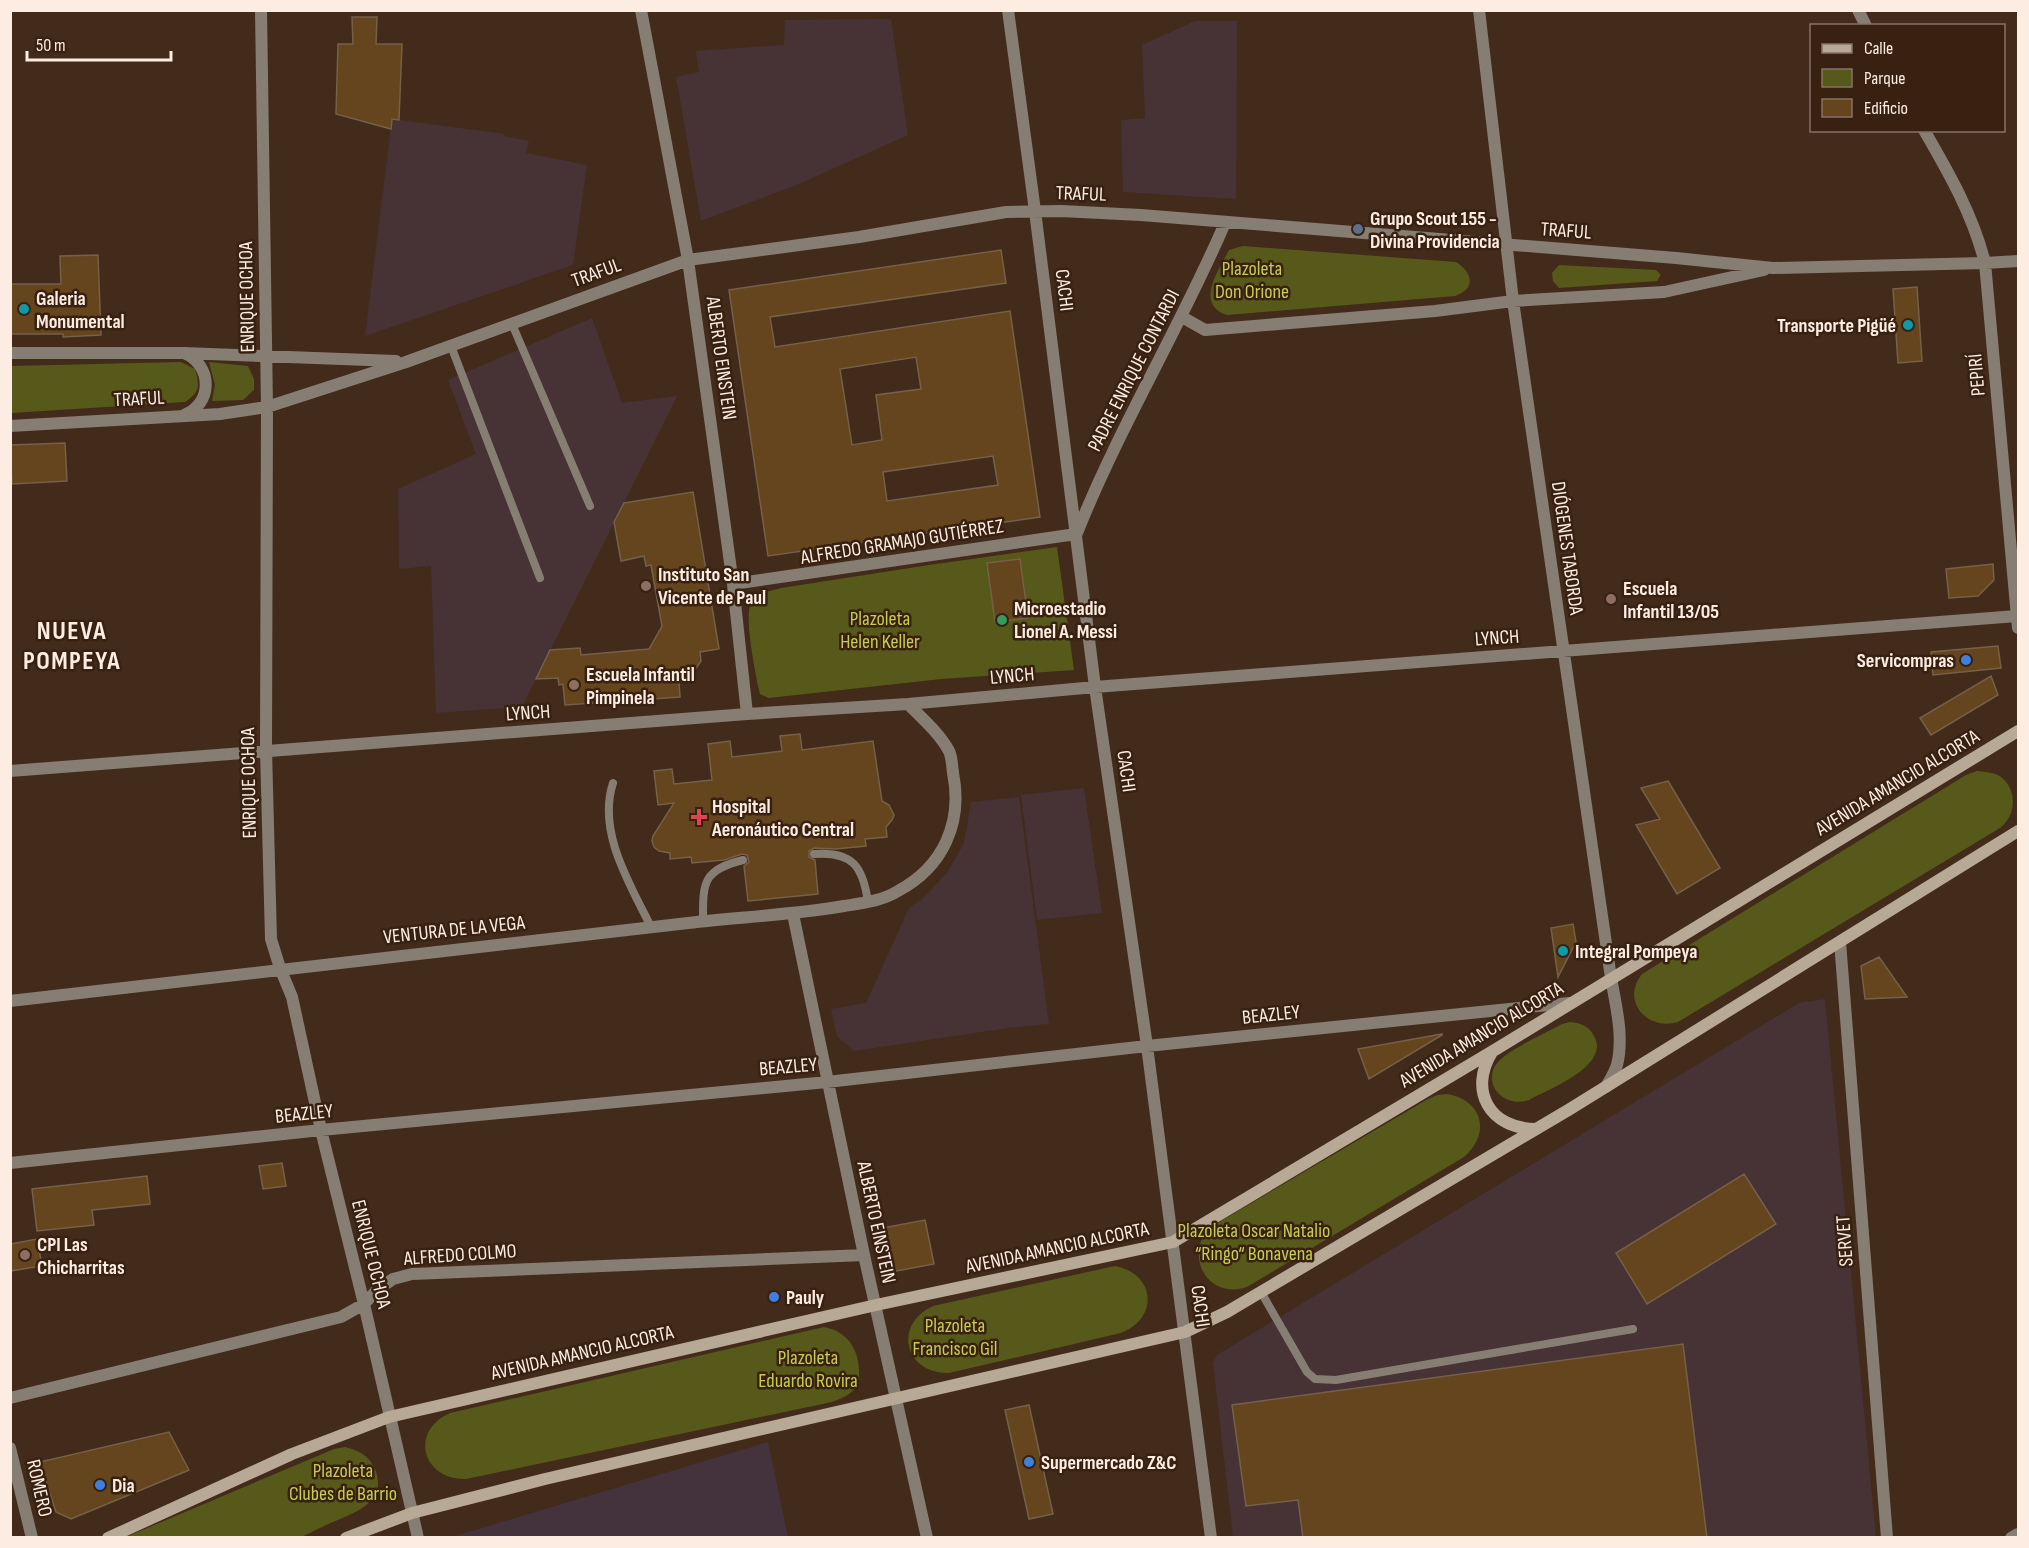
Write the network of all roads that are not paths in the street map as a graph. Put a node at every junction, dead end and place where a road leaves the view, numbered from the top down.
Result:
1 (261, 10) edge
2 (641, 10) edge
3 (1008, 10) edge
4 (1479, 10) edge
5 (1858, 10) edge
6 (1865, 24) edge
7 (1925, 132) edge
8 (1035, 211) junction
9 (1225, 223) junction
10 (1506, 245) junction
11 (688, 260) junction
12 (2019, 261) edge
13 (1985, 263) junction
14 (1773, 268) junction
15 (1514, 301) junction
16 (1182, 317) junction
17 (512, 324) junction
18 (451, 346) junction
19 (10, 353) edge
20 (183, 353) junction
21 (266, 356) junction
22 (406, 362) junction
23 (267, 407) junction
24 (183, 415) junction
25 (10, 426) edge
26 (590, 506) dead end
27 (1076, 534) junction
28 (540, 578) dead end
29 (733, 584) junction
30 (2018, 622) edge
31 (1563, 652) junction
32 (1095, 687) junction
33 (908, 704) junction
34 (747, 714) junction
35 (2019, 731) edge
36 (266, 750) junction
37 (10, 771) edge
38 (613, 783) dead end
39 (2019, 831) edge
40 (814, 854) dead end
41 (743, 860) dead end
42 (868, 902) junction
43 (793, 914) junction
44 (704, 921) junction
45 (651, 927) junction
46 (1840, 942) junction
47 (280, 968) junction
48 (1611, 978) junction
49 (10, 1001) edge
50 (1569, 1003) junction
51 (1147, 1046) junction
52 (1493, 1051) junction
53 (827, 1082) junction
54 (1606, 1087) junction
55 (1536, 1129) junction
56 (321, 1130) junction
57 (10, 1163) edge
58 (1173, 1242) junction
59 (864, 1255) junction
60 (1262, 1292) junction
61 (364, 1304) junction
62 (876, 1305) junction
63 (1633, 1329) dead end
64 (1185, 1332) junction
65 (10, 1398) edge
66 (896, 1398) junction
67 (389, 1417) junction
68 (10, 1448) edge
69 (412, 1513) junction
70 (2019, 1534) edge
71 (32, 1538) edge
72 (108, 1538) edge
73 (346, 1538) edge
74 (418, 1538) edge
75 (927, 1538) edge
76 (1211, 1538) edge
77 (1887, 1538) edge
78 (2011, 1538) edge

1 - 21 street, ENRIQUE OCHOA
2 - 11 street, ALBERTO EINSTEIN
3 - 8 street, CACHI
4 - 10 street, DIÓGENES TABORDA
5 - 6 street
7 - 13 street, PEPIRÍ
8 - 9 street, TRAFUL
8 - 11 street, TRAFUL
8 - 27 street, CACHI
9 - 10 street, TRAFUL
9 - 16 street, PADRE ENRIQUE CONTARDI
10 - 14 street, TRAFUL
10 - 15 street, DIÓGENES TABORDA
11 - 17 street, TRAFUL
11 - 29 street, ALBERTO EINSTEIN
12 - 13 street, TRAFUL
13 - 14 street, TRAFUL
13 - 30 street, PEPIRÍ
14 - 15 street, TRAFUL
15 - 16 street, TRAFUL
15 - 31 street, DIÓGENES TABORDA
16 - 27 street, PADRE ENRIQUE CONTARDI
17 - 18 street, TRAFUL
17 - 26 lane
18 - 22 street, TRAFUL
18 - 28 lane
19 - 20 street, TRAFUL
20 - 21 street, TRAFUL
20 - 24 street
21 - 22 street, TRAFUL
21 - 23 street, ENRIQUE OCHOA
22 - 23 street, TRAFUL
23 - 24 street, TRAFUL
23 - 36 street, ENRIQUE OCHOA
24 - 25 street, TRAFUL
27 - 29 street, ALFREDO GRAMAJO GUTIÉRREZ
27 - 32 street, CACHI
29 - 34 street, ALBERTO EINSTEIN
30 - 31 street, LYNCH
31 - 32 street, LYNCH
31 - 48 street, DIÓGENES TABORDA
32 - 33 street, LYNCH
32 - 51 street, CACHI
33 - 34 street, LYNCH
33 - 42 street, VENTURA DE LA VEGA
34 - 36 street, LYNCH
35 - 48 main road, AVENIDA AMANCIO ALCORTA
36 - 37 street, LYNCH
36 - 47 street, ENRIQUE OCHOA
38 - 45 lane
39 - 46 main road
40 - 42 lane
41 - 44 lane
42 - 43 street, VENTURA DE LA VEGA
43 - 44 street, VENTURA DE LA VEGA
43 - 53 street, ALBERTO EINSTEIN
44 - 45 street, VENTURA DE LA VEGA
45 - 47 street, VENTURA DE LA VEGA
46 - 54 main road
46 - 77 street, SERVET
47 - 49 street, VENTURA DE LA VEGA
47 - 56 street, ENRIQUE OCHOA
48 - 50 main road, AVENIDA AMANCIO ALCORTA
48 - 54 street, DIÓGENES TABORDA
50 - 51 street, BEAZLEY
50 - 52 main road, AVENIDA AMANCIO ALCORTA
51 - 53 street, BEAZLEY
51 - 58 street, CACHI
52 - 55 main road
52 - 58 main road, AVENIDA AMANCIO ALCORTA
53 - 56 street, BEAZLEY
53 - 59 street, ALBERTO EINSTEIN
54 - 55 main road
55 - 60 main road
56 - 57 street, BEAZLEY
56 - 61 street, ENRIQUE OCHOA
58 - 62 main road, AVENIDA AMANCIO ALCORTA
58 - 64 street, CACHI
59 - 61 street, ALFREDO COLMO
59 - 62 street, ALBERTO EINSTEIN
60 - 63 lane
60 - 64 main road
61 - 65 street, ALFREDO COLMO
61 - 67 street, ENRIQUE OCHOA
62 - 66 street, ALBERTO EINSTEIN
62 - 67 main road, AVENIDA AMANCIO ALCORTA
64 - 66 main road
64 - 76 street, CACHI
66 - 69 main road
66 - 75 street, ALBERTO EINSTEIN
67 - 69 street, ENRIQUE OCHOA
67 - 72 main road, AVENIDA AMANCIO ALCORTA
68 - 71 street, ROMERO
69 - 73 main road
69 - 74 street, ENRIQUE OCHOA
70 - 78 street

